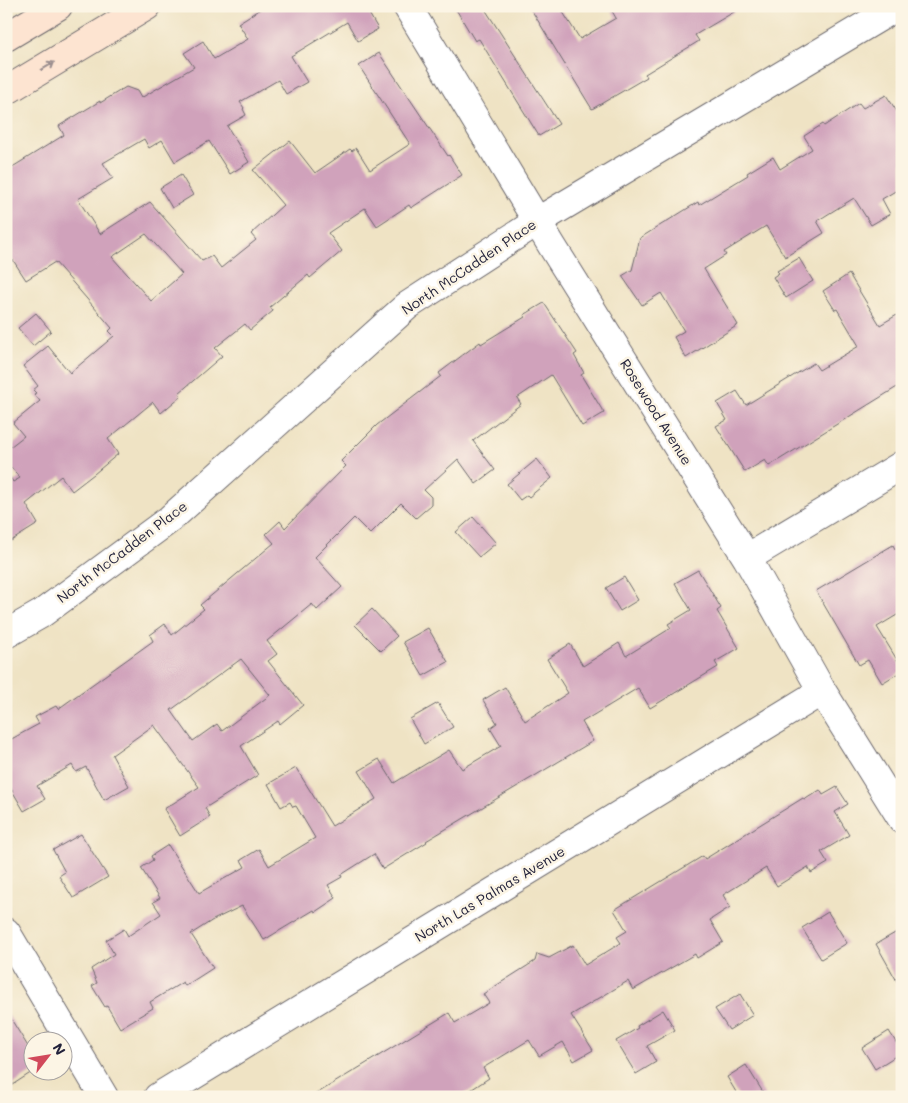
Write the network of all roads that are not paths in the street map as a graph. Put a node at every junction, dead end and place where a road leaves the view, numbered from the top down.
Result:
1 (58, 6) edge
2 (147, 6) edge
3 (407, 6) edge
4 (898, 6) edge
5 (6, 37) edge
6 (6, 91) edge
7 (538, 220) junction
8 (902, 465) edge
9 (747, 558) junction
10 (6, 634) edge
11 (822, 691) junction
12 (902, 819) edge
13 (6, 932) edge
14 (104, 1097) edge
15 (158, 1097) edge

1 - 5 main road
6 -> 2 main road
3 - 7 street, Rosewood Avenue
4 - 7 street, North McCadden Place
7 - 9 street, Rosewood Avenue
7 - 10 street, North McCadden Place
8 - 9 street
9 - 11 street, Rosewood Avenue
11 - 12 street, Rosewood Avenue
11 - 15 street, North Las Palmas Avenue
13 - 14 street

